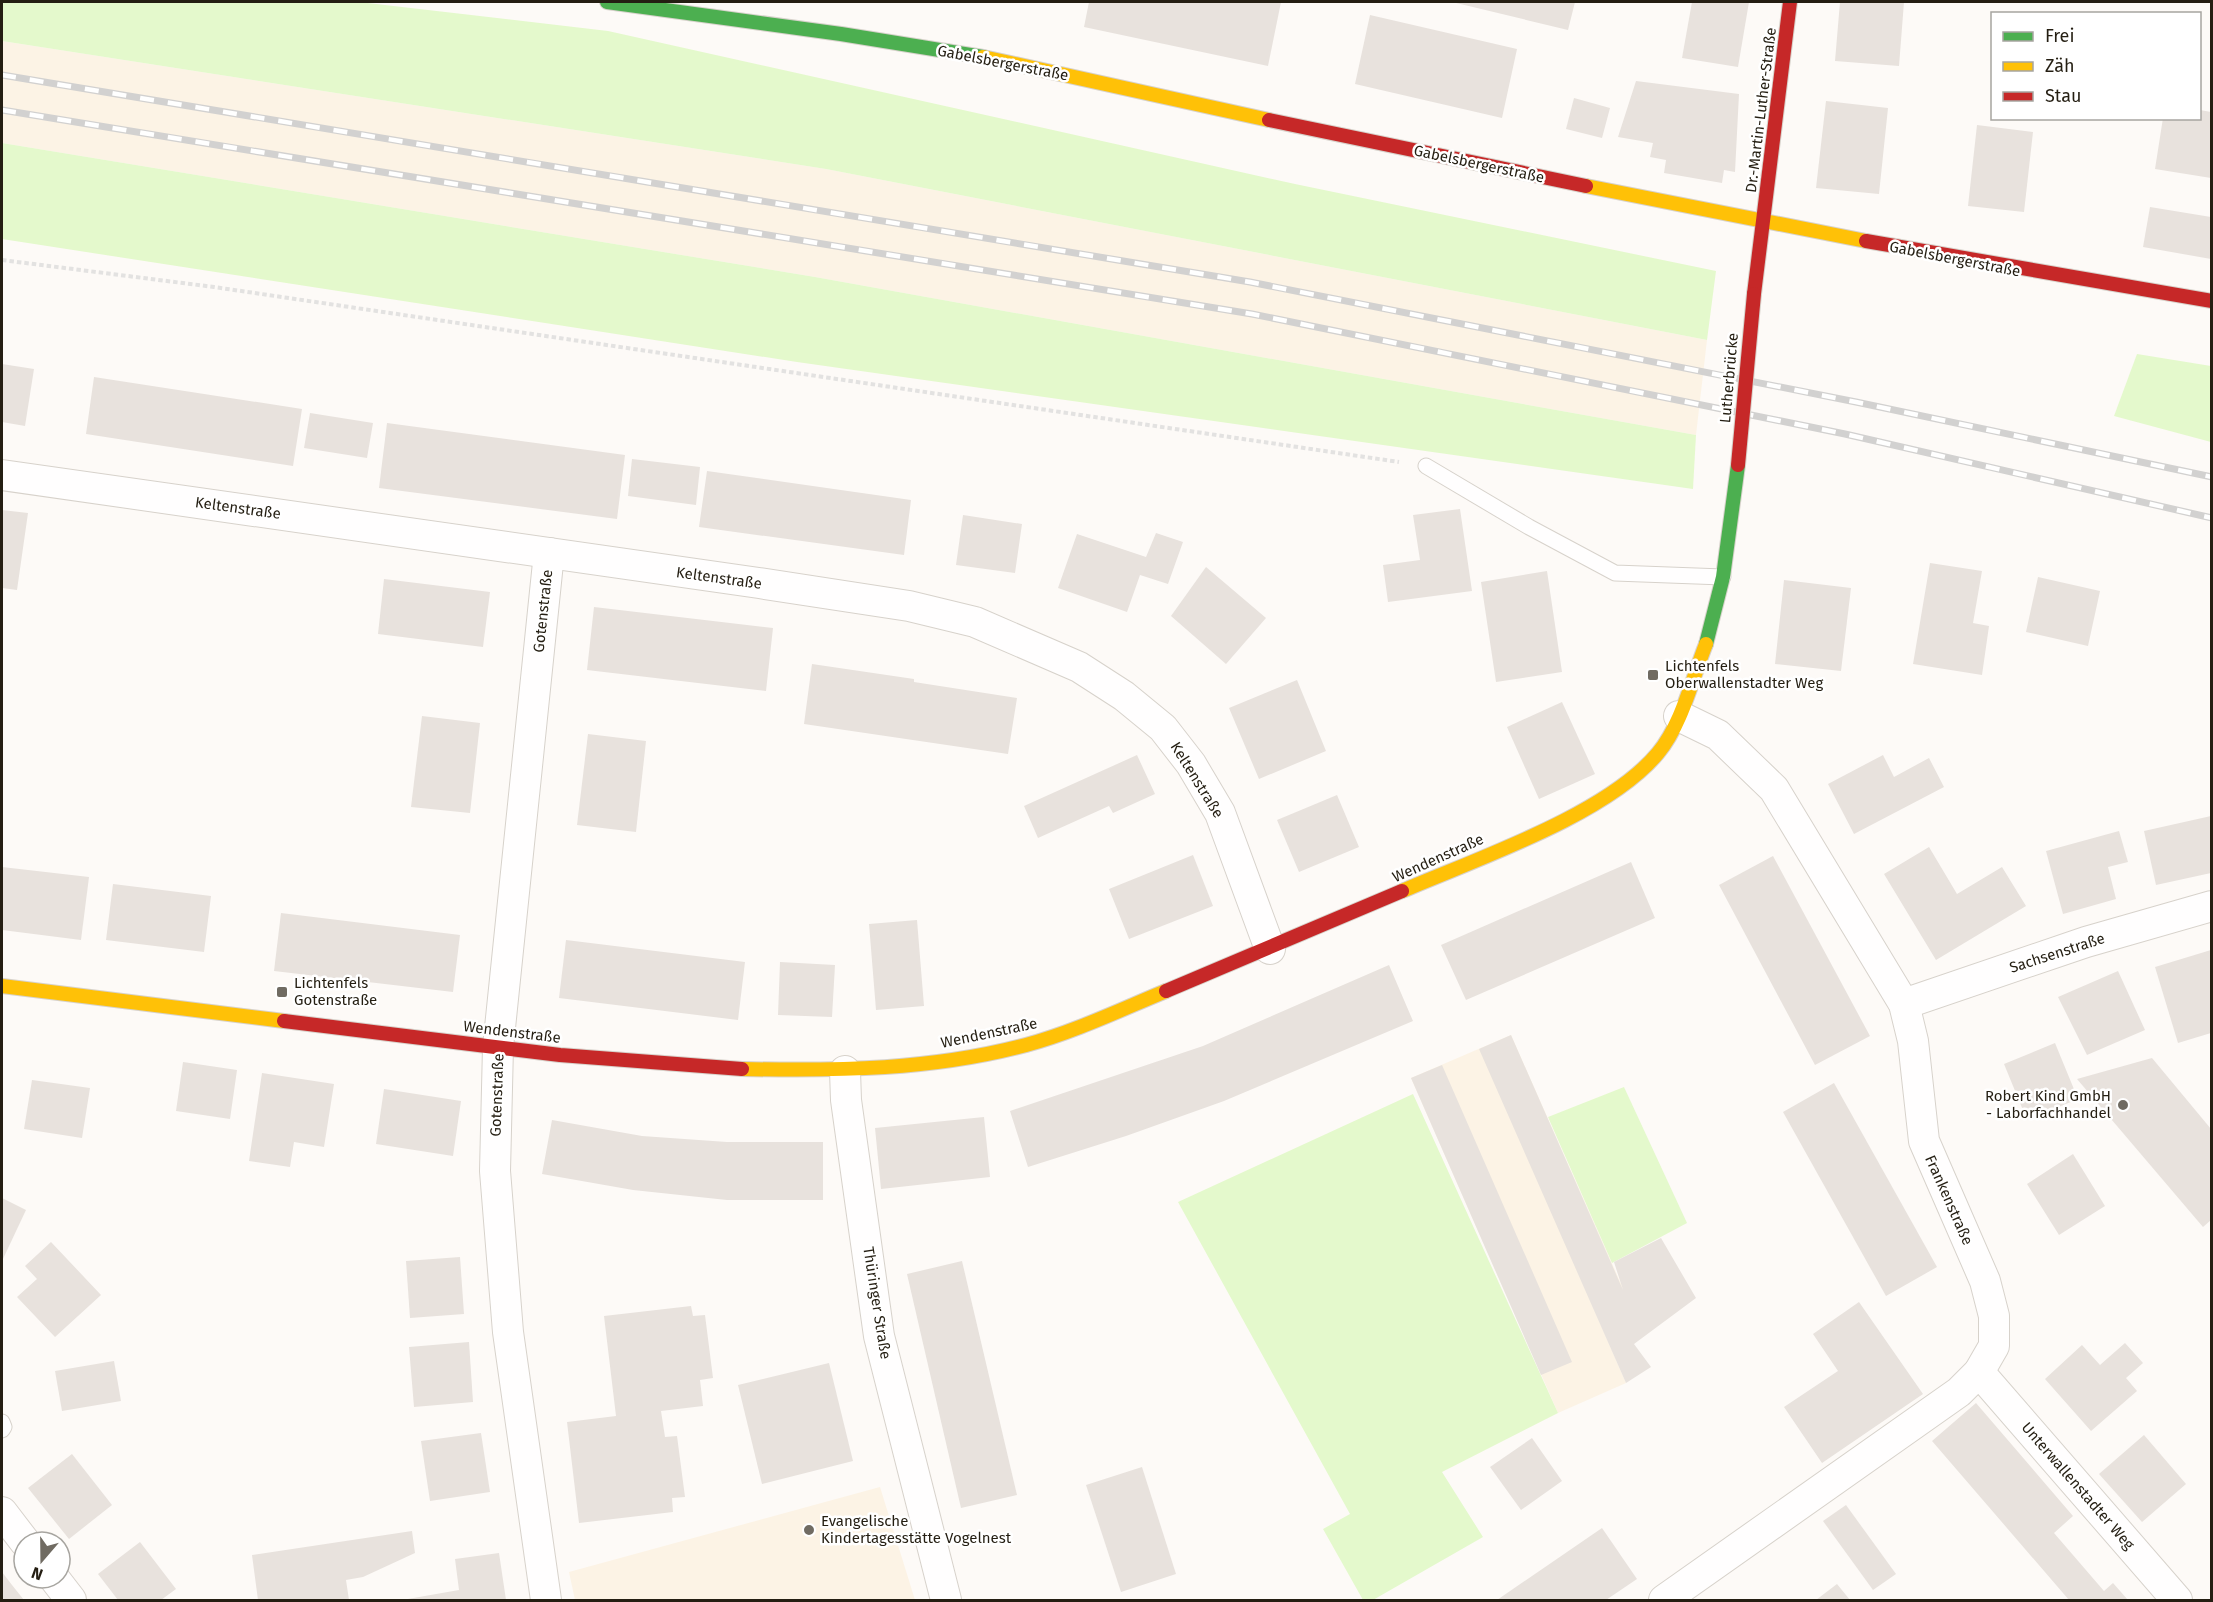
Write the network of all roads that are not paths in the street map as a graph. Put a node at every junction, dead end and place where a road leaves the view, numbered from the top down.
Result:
1 (608, 2) edge
2 (1790, 2) edge
3 (747, 10) edge
4 (1764, 223) junction
5 (2211, 301) edge
6 (1738, 465) joint
7 (1426, 466) road end
8 (2, 475) edge
9 (549, 553) junction
10 (1723, 577) junction
11 (1679, 716) junction
12 (2211, 906) edge
13 (1270, 949) junction
14 (2, 986) edge
15 (1904, 1004) junction
16 (498, 1047) junction
17 (845, 1071) junction
18 (1979, 1372) junction
19 (2, 1422) edge
20 (2, 1430) edge
21 (2, 1512) edge
22 (16, 1530) edge
23 (546, 1600) edge
24 (946, 1600) edge
25 (1664, 1600) edge
26 (2178, 1600) edge

1 - 3 street, Gabelsbergerstraße
2 - 4 street, Dr.-Martin-Luther-Straße
3 - 4 street, Gabelsbergerstraße
4 - 5 street, Gabelsbergerstraße
4 - 6 street, Lutherbrücke, bridge
6 - 10 street, Wendenstraße
7 - 10 lane
8 - 9 street, Keltenstraße
9 - 13 street, Keltenstraße
9 - 16 street, Gotenstraße
10 - 11 street, Wendenstraße
11 - 13 street, Wendenstraße
11 - 15 street, Frankenstraße
12 - 15 street, Sachsenstraße
13 - 17 street, Wendenstraße
14 - 16 street, Wendenstraße
15 - 18 street, Frankenstraße
16 - 17 street, Wendenstraße
16 - 23 street, Gotenstraße
17 - 24 street, Thüringer Straße
18 - 25 street, Frankenstraße
18 - 26 street, Unterwallenstadter Weg
19 - 20 lane
21 - 22 street

